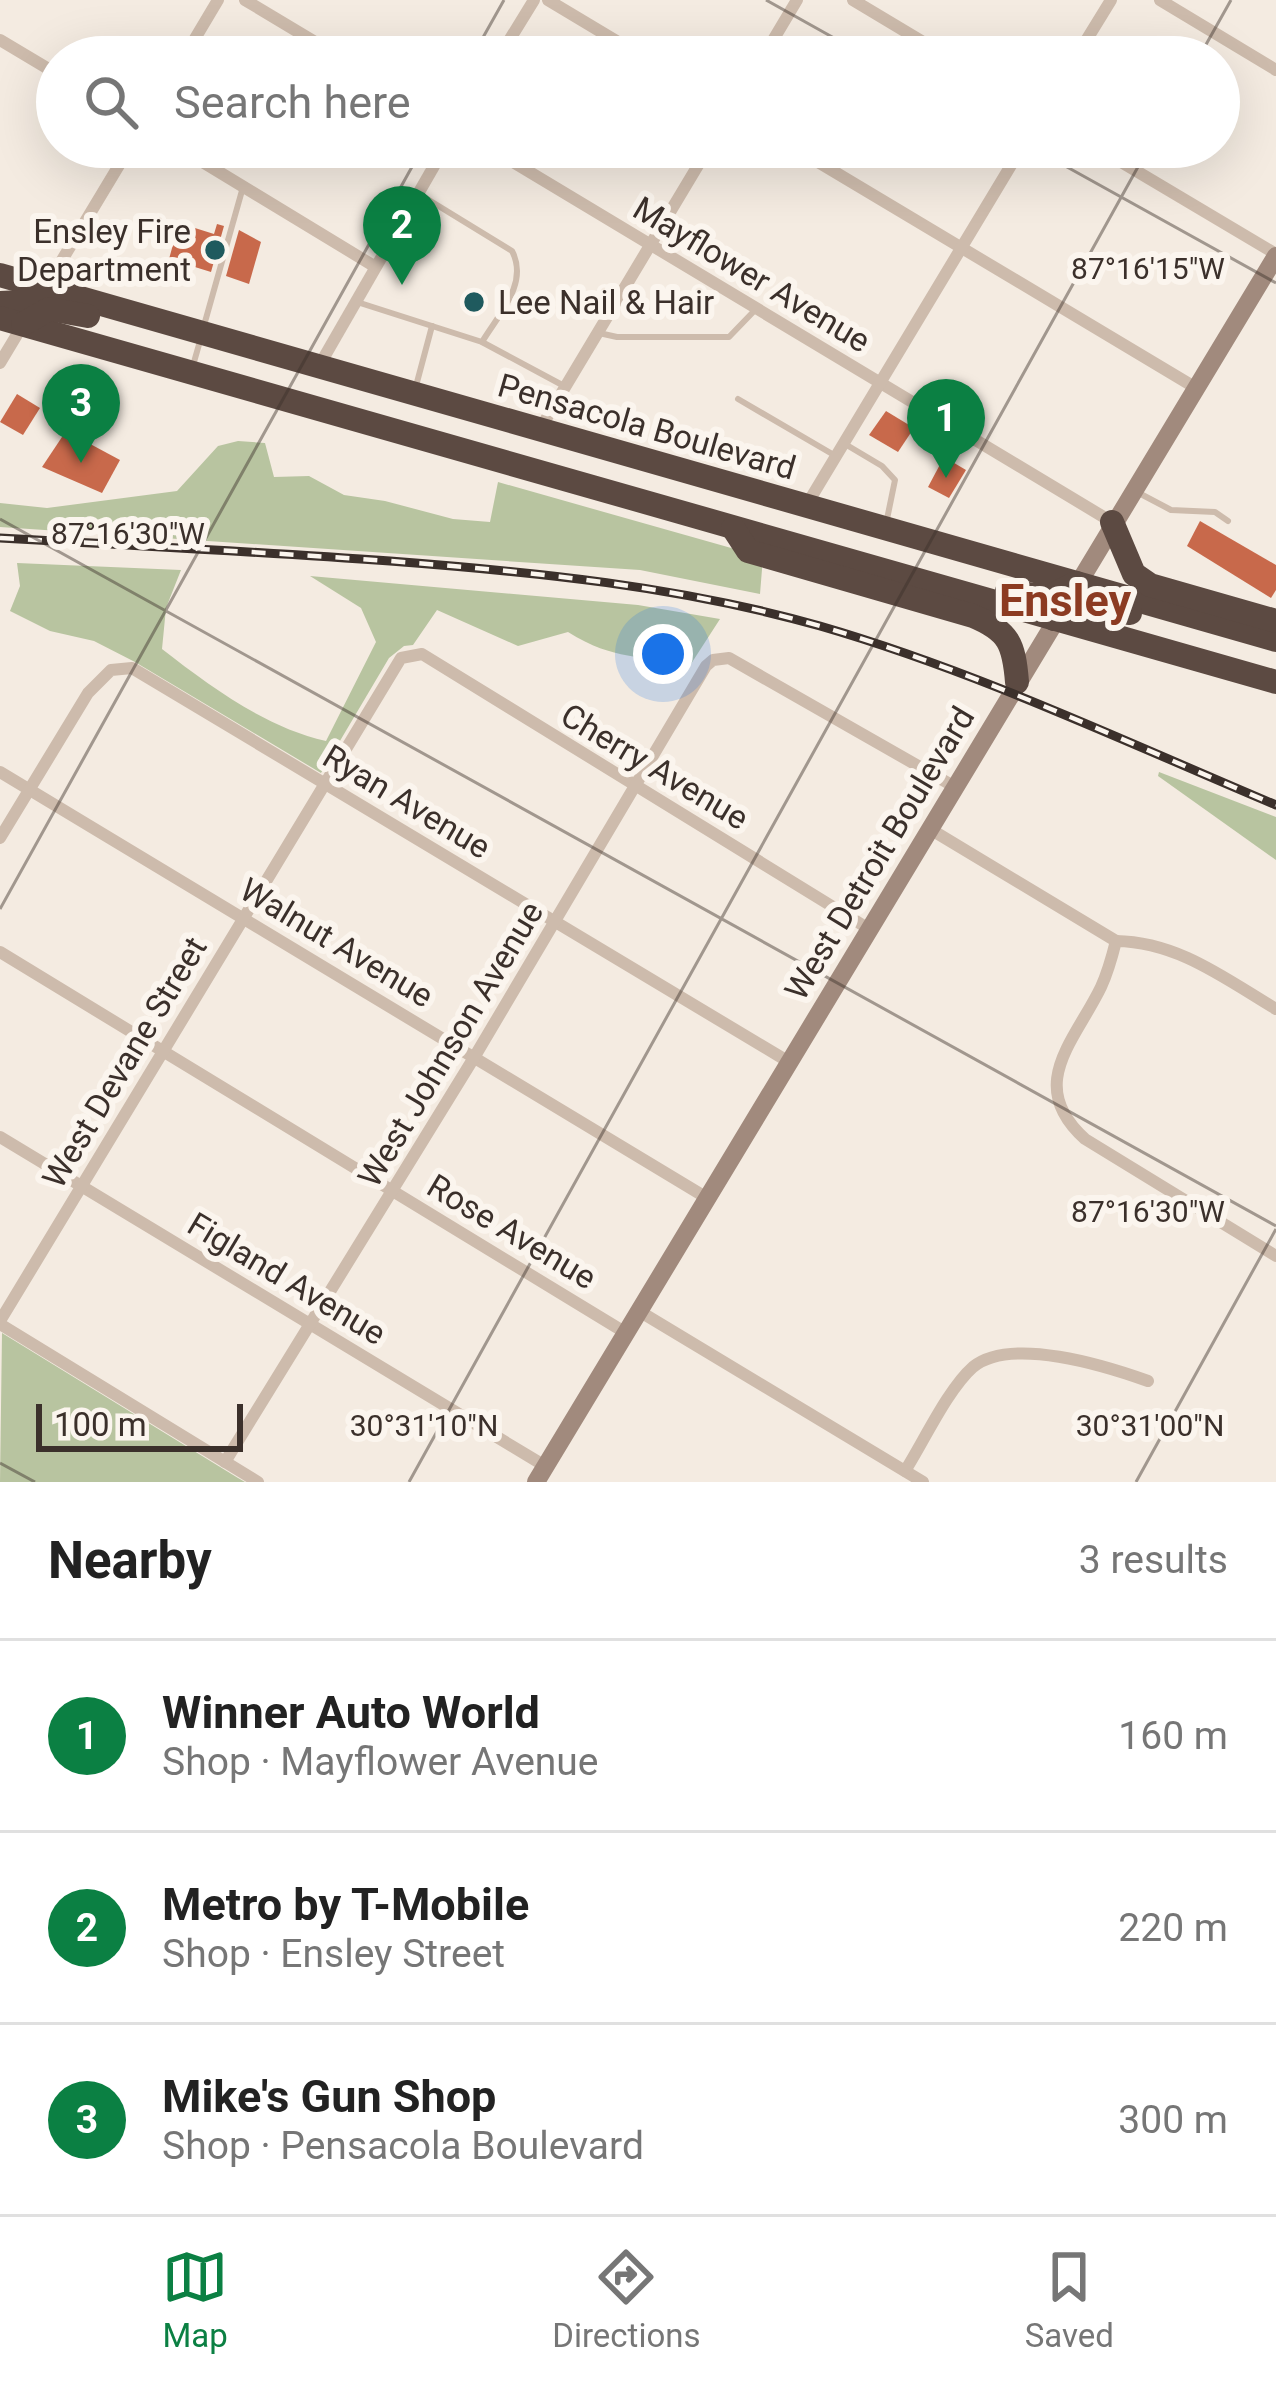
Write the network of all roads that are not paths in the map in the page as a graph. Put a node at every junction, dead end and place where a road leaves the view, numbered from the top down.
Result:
1 (218, 0) edge
2 (245, 0) edge
3 (533, 0) edge
4 (548, 0) edge
5 (797, 0) edge
6 (853, 0) edge
7 (1111, 0) edge
8 (1160, 0) edge
9 (197, 36) edge
10 (305, 36) edge
11 (512, 36) edge
12 (608, 36) edge
13 (776, 36) edge
14 (913, 36) edge
15 (1089, 36) edge
16 (1220, 36) edge
17 (0, 40) edge
18 (1240, 48) edge
19 (36, 61) edge
20 (1276, 70) edge
21 (117, 168) edge
22 (212, 168) edge
23 (433, 168) edge
24 (523, 168) edge
25 (696, 168) edge
26 (828, 168) edge
27 (1009, 168) edge
28 (1131, 168) edge
29 (243, 187) junction
30 (418, 193) junction
31 (651, 244) junction
32 (961, 248) junction
33 (1276, 255) edge
34 (374, 266) junction
35 (0, 275) edge
36 (45, 288) junction
37 (353, 301) junction
38 (0, 303) edge
39 (756, 308) junction
40 (12, 321) edge
41 (432, 326) junction
42 (599, 333) junction
43 (482, 342) junction
44 (197, 351) junction
45 (0, 363) edge
46 (318, 367) junction
47 (879, 382) junction
48 (567, 387) junction
49 (1196, 388) junction
50 (414, 394) junction
51 (738, 399) dead end
52 (344, 416) junction
53 (540, 430) junction
54 (838, 449) junction
55 (1132, 489) junction
56 (806, 506) junction
57 (1228, 521) dead end
58 (1112, 522) junction
59 (734, 528) junction
60 (885, 528) junction
61 (790, 544) junction
62 (1076, 583) junction
63 (1054, 619) junction
64 (1276, 621) edge
65 (1276, 640) edge
66 (412, 654) joint
67 (1276, 656) edge
68 (1017, 682) junction
69 (1276, 682) edge
70 (0, 772) edge
71 (323, 783) junction
72 (635, 786) junction
73 (955, 787) junction
74 (28, 789) junction
75 (930, 829) junction
76 (0, 838) edge
77 (243, 918) junction
78 (555, 922) junction
79 (869, 929) junction
80 (1116, 941) junction
81 (0, 952) edge
82 (1276, 1009) edge
83 (163, 1052) junction
84 (475, 1056) junction
85 (789, 1062) junction
86 (0, 1137) edge
87 (81, 1185) junction
88 (394, 1191) junction
89 (707, 1198) junction
90 (1276, 1256) edge
91 (639, 1311) junction
92 (0, 1322) edge
93 (311, 1325) junction
94 (626, 1333) junction
95 (1148, 1381) dead end
96 (225, 1462) junction
97 (905, 1471) junction
98 (540, 1474) edge
99 (258, 1482) edge
100 (923, 1482) edge

1 - 9 street
2 - 10 street
3 - 11 street
4 - 12 street
5 - 13 street
6 - 14 street
7 - 15 street
8 - 16 street
17 - 19 street
18 - 20 street
21 - 36 street
22 - 29 street
23 - 30 street
24 - 31 street, Mayflower Avenue
25 - 31 street
26 - 32 street
27 - 32 street
28 - 33 street
29 - 34 street
29 - 44 lane
30 - 34 street
30 - 43 lane
31 - 39 street, Mayflower Avenue
31 - 42 street
32 - 47 street
32 - 49 street
33 - 49 street, West Detroit Boulevard
34 - 37 street
35 - 36 highway, Pensacola Boulevard
36 - 38 highway
36 - 40 street
36 - 44 highway, Pensacola Boulevard
37 - 41 lane
37 - 46 street
39 - 42 lane
39 - 47 street, Mayflower Avenue
40 - 44 highway, Pensacola Boulevard
40 - 45 street
41 - 43 lane
41 - 50 lane
42 - 48 street
43 - 48 lane
44 - 46 highway, Pensacola Boulevard
44 - 52 highway, Pensacola Boulevard
46 - 50 highway, Pensacola Boulevard
47 - 54 street
47 - 58 street, Mayflower Avenue
48 - 53 street
49 - 55 street, West Detroit Boulevard
50 - 53 highway, Pensacola Boulevard
51 - 54 lane
52 - 53 highway
52 - 59 highway, Pensacola Boulevard
53 - 56 highway, Pensacola Boulevard
54 - 56 street
54 - 60 lane
55 - 57 lane
55 - 58 street, West Detroit Boulevard
56 - 60 highway, Pensacola Boulevard
58 - 62 street, West Detroit Boulevard
58 - 64 highway
59 - 61 highway, Pensacola Boulevard
59 - 68 highway
60 - 62 highway, Pensacola Boulevard
61 - 62 highway
61 - 63 highway, Pensacola Boulevard
62 - 63 street, West Detroit Boulevard
62 - 65 highway, Pensacola Boulevard
63 - 67 highway
63 - 68 street, West Detroit Boulevard
63 - 69 highway, Pensacola Boulevard
66 - 71 street, West Devane Street
66 - 72 street, Cherry Avenue
68 - 73 street, West Detroit Boulevard
70 - 74 street, Walnut Avenue
71 - 74 street, Ryan Avenue
71 - 77 street, West Devane Street
71 - 78 street, Ryan Avenue
72 - 73 street, West Johnson Avenue
72 - 78 street, West Johnson Avenue
72 - 79 street, Cherry Avenue
73 - 75 street, West Detroit Boulevard
74 - 76 street
74 - 77 street, Walnut Avenue
75 - 79 street, West Detroit Boulevard
75 - 80 street
77 - 83 street, West Devane Street
77 - 84 street, Walnut Avenue
78 - 84 street, West Johnson Avenue
78 - 85 street, Ryan Avenue
79 - 85 street, West Detroit Boulevard
80 - 82 street
80 - 90 street
81 - 83 street, Rose Avenue
83 - 87 street, West Devane Street
83 - 88 street, Rose Avenue
84 - 88 street, West Johnson Avenue
84 - 89 street, Walnut Avenue
85 - 89 street, West Detroit Boulevard
86 - 87 street, Figland Avenue
87 - 92 street, West Devane Street
87 - 93 street, Figland Avenue
88 - 93 street, West Johnson Avenue
88 - 94 street, Rose Avenue
89 - 91 street, West Detroit Boulevard
91 - 94 street, West Detroit Boulevard
91 - 97 street
92 - 96 street
93 - 96 street, West Johnson Avenue
93 - 98 street, Figland Avenue
94 - 98 street, West Detroit Boulevard
95 - 97 street
96 - 99 street
97 - 100 street

